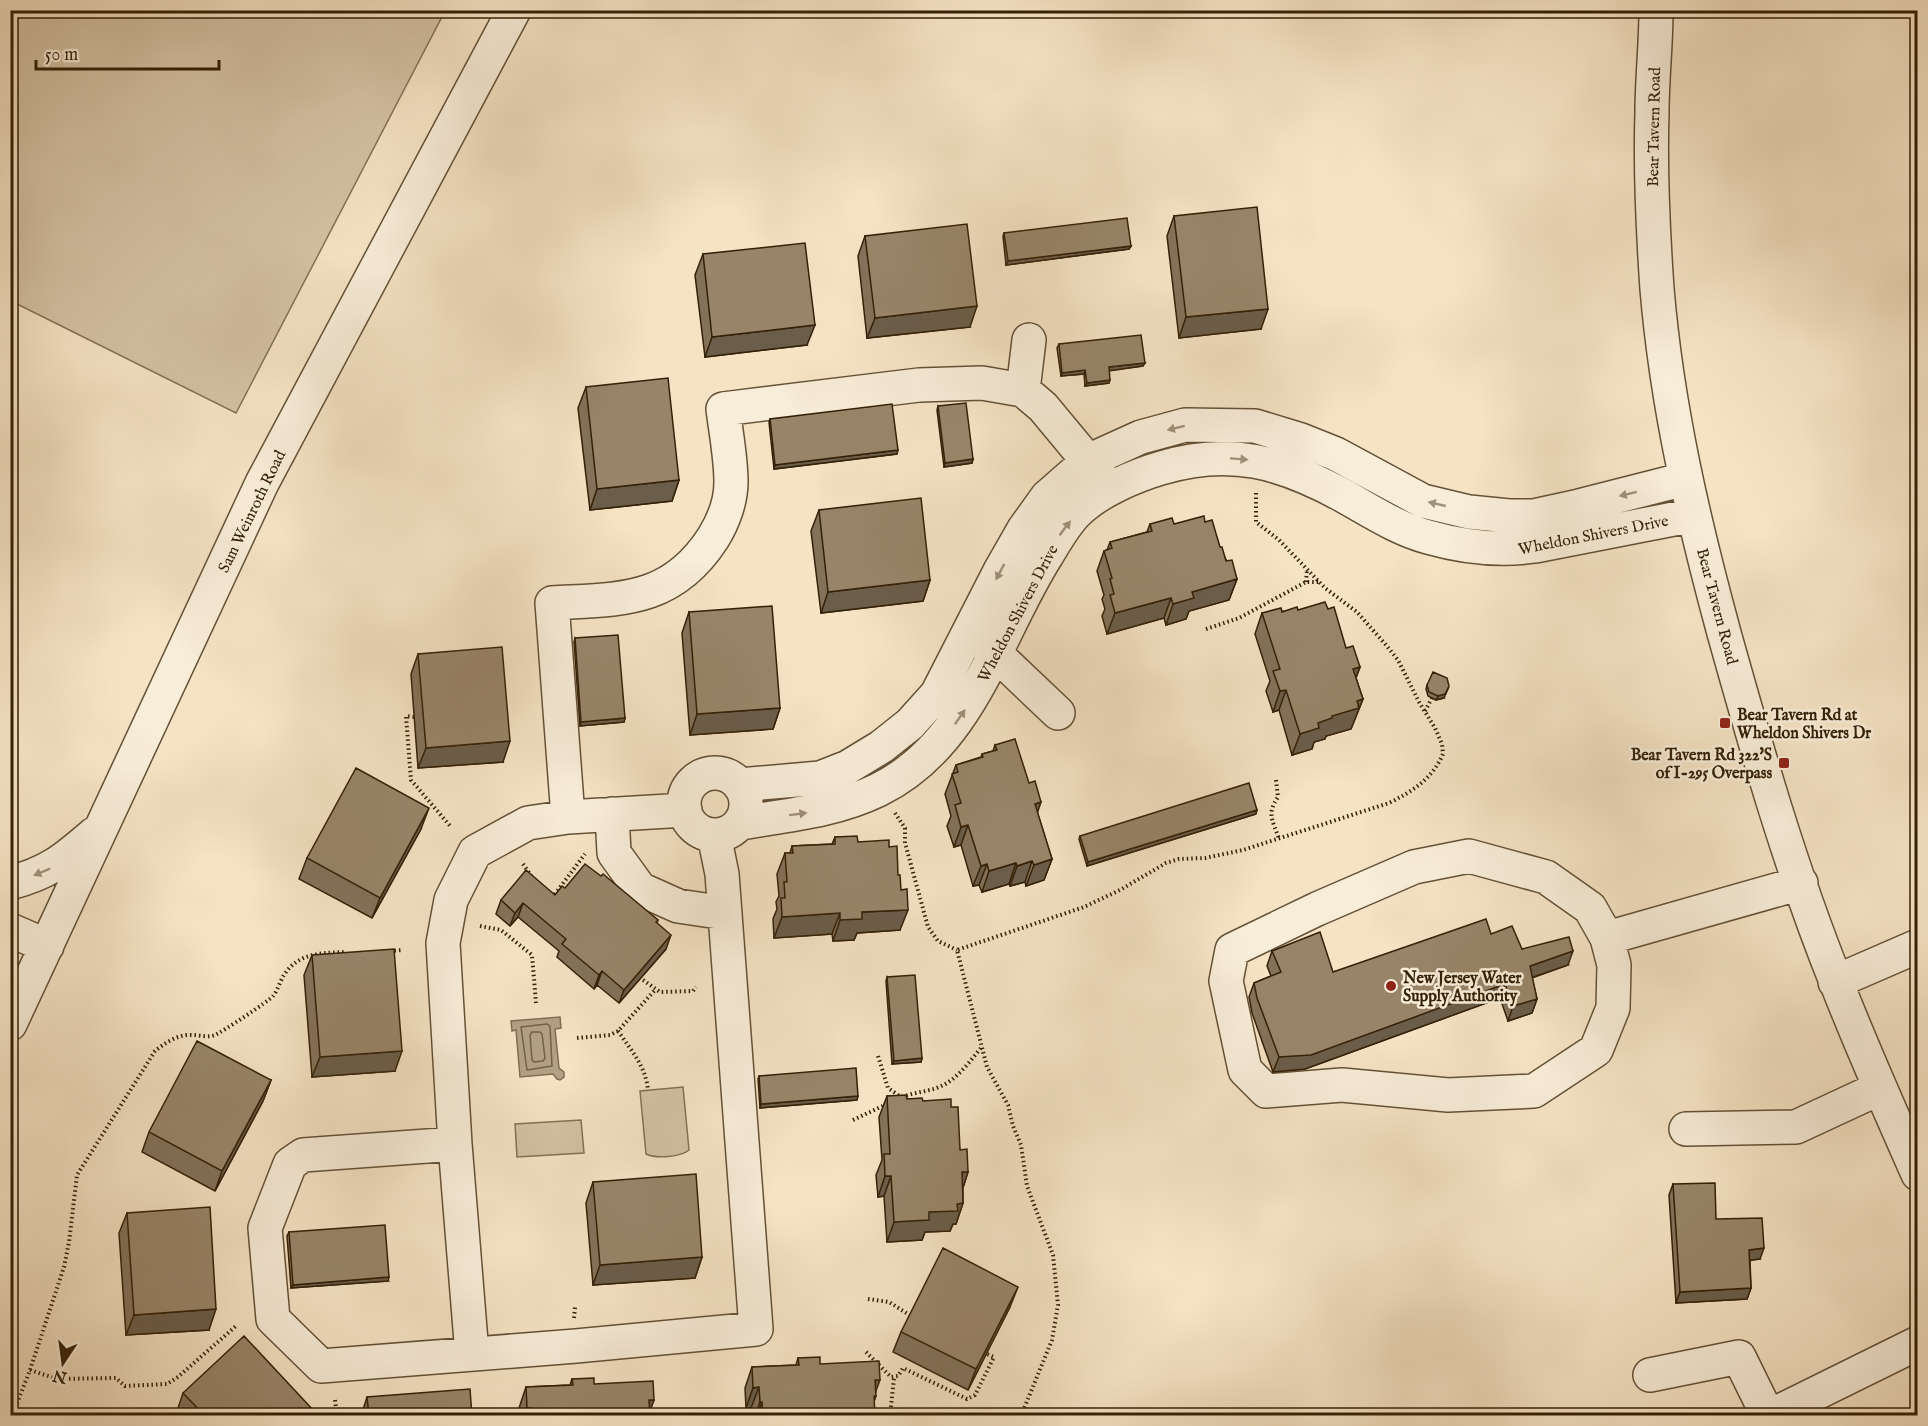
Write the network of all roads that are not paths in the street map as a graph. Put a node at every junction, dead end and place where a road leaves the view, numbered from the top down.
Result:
1 (514, 10) edge
2 (1656, 10) edge
3 (1029, 340) dead end
4 (1023, 390) junction
5 (1088, 461) junction
6 (1685, 479) junction
7 (1111, 488) junction
8 (1694, 515) junction
9 (971, 631) junction
10 (994, 652) junction
11 (1058, 713) dead end
12 (739, 785) junction
13 (685, 810) junction
14 (612, 814) junction
15 (568, 817) junction
16 (102, 827) junction
17 (727, 829) junction
18 (10, 883) edge
19 (1801, 883) junction
20 (725, 913) junction
21 (10, 930) edge
22 (1607, 938) junction
23 (47, 945) junction
24 (1917, 946) edge
25 (1835, 982) junction
26 (10, 1024) edge
27 (1880, 1088) junction
28 (1686, 1129) dead end
29 (455, 1144) junction
30 (1917, 1174) edge
31 (1917, 1343) edge
32 (472, 1354) junction
33 (1650, 1375) dead end
34 (1769, 1416) edge

1 - 16 street, Sam Weinroth Road
2 - 6 street, Bear Tavern Road
3 - 4 street
4 - 5 street
4 - 15 street
6 -> 5 street, Wheldon Shivers Drive
5 - 7 street
5 -> 9 street, Wheldon Shivers Drive
6 - 8 street, Bear Tavern Road
7 -> 8 street, Wheldon Shivers Drive
10 -> 7 street, Wheldon Shivers Drive
8 - 19 street, Bear Tavern Road
9 - 10 street
9 - 12 street, Wheldon Shivers Drive
10 - 11 street
17 -> 10 street, Wheldon Shivers Drive
12 - 13 street
12 - 17 street
13 - 14 street
13 - 17 street
14 - 15 street
14 - 20 street
15 - 29 street
16 -> 18 street
16 - 23 street, Sam Weinroth Road
17 - 20 street
19 - 22 street
19 - 25 street, Bear Tavern Road
20 - 32 street
21 - 23 street
22 - 22 street
23 - 26 street, Sam Weinroth Road
24 - 25 street
25 - 27 street, Bear Tavern Road
27 - 28 street
27 - 30 street, Bear Tavern Road
29 - 32 street
29 - 32 street
31 - 34 street
33 - 34 street

